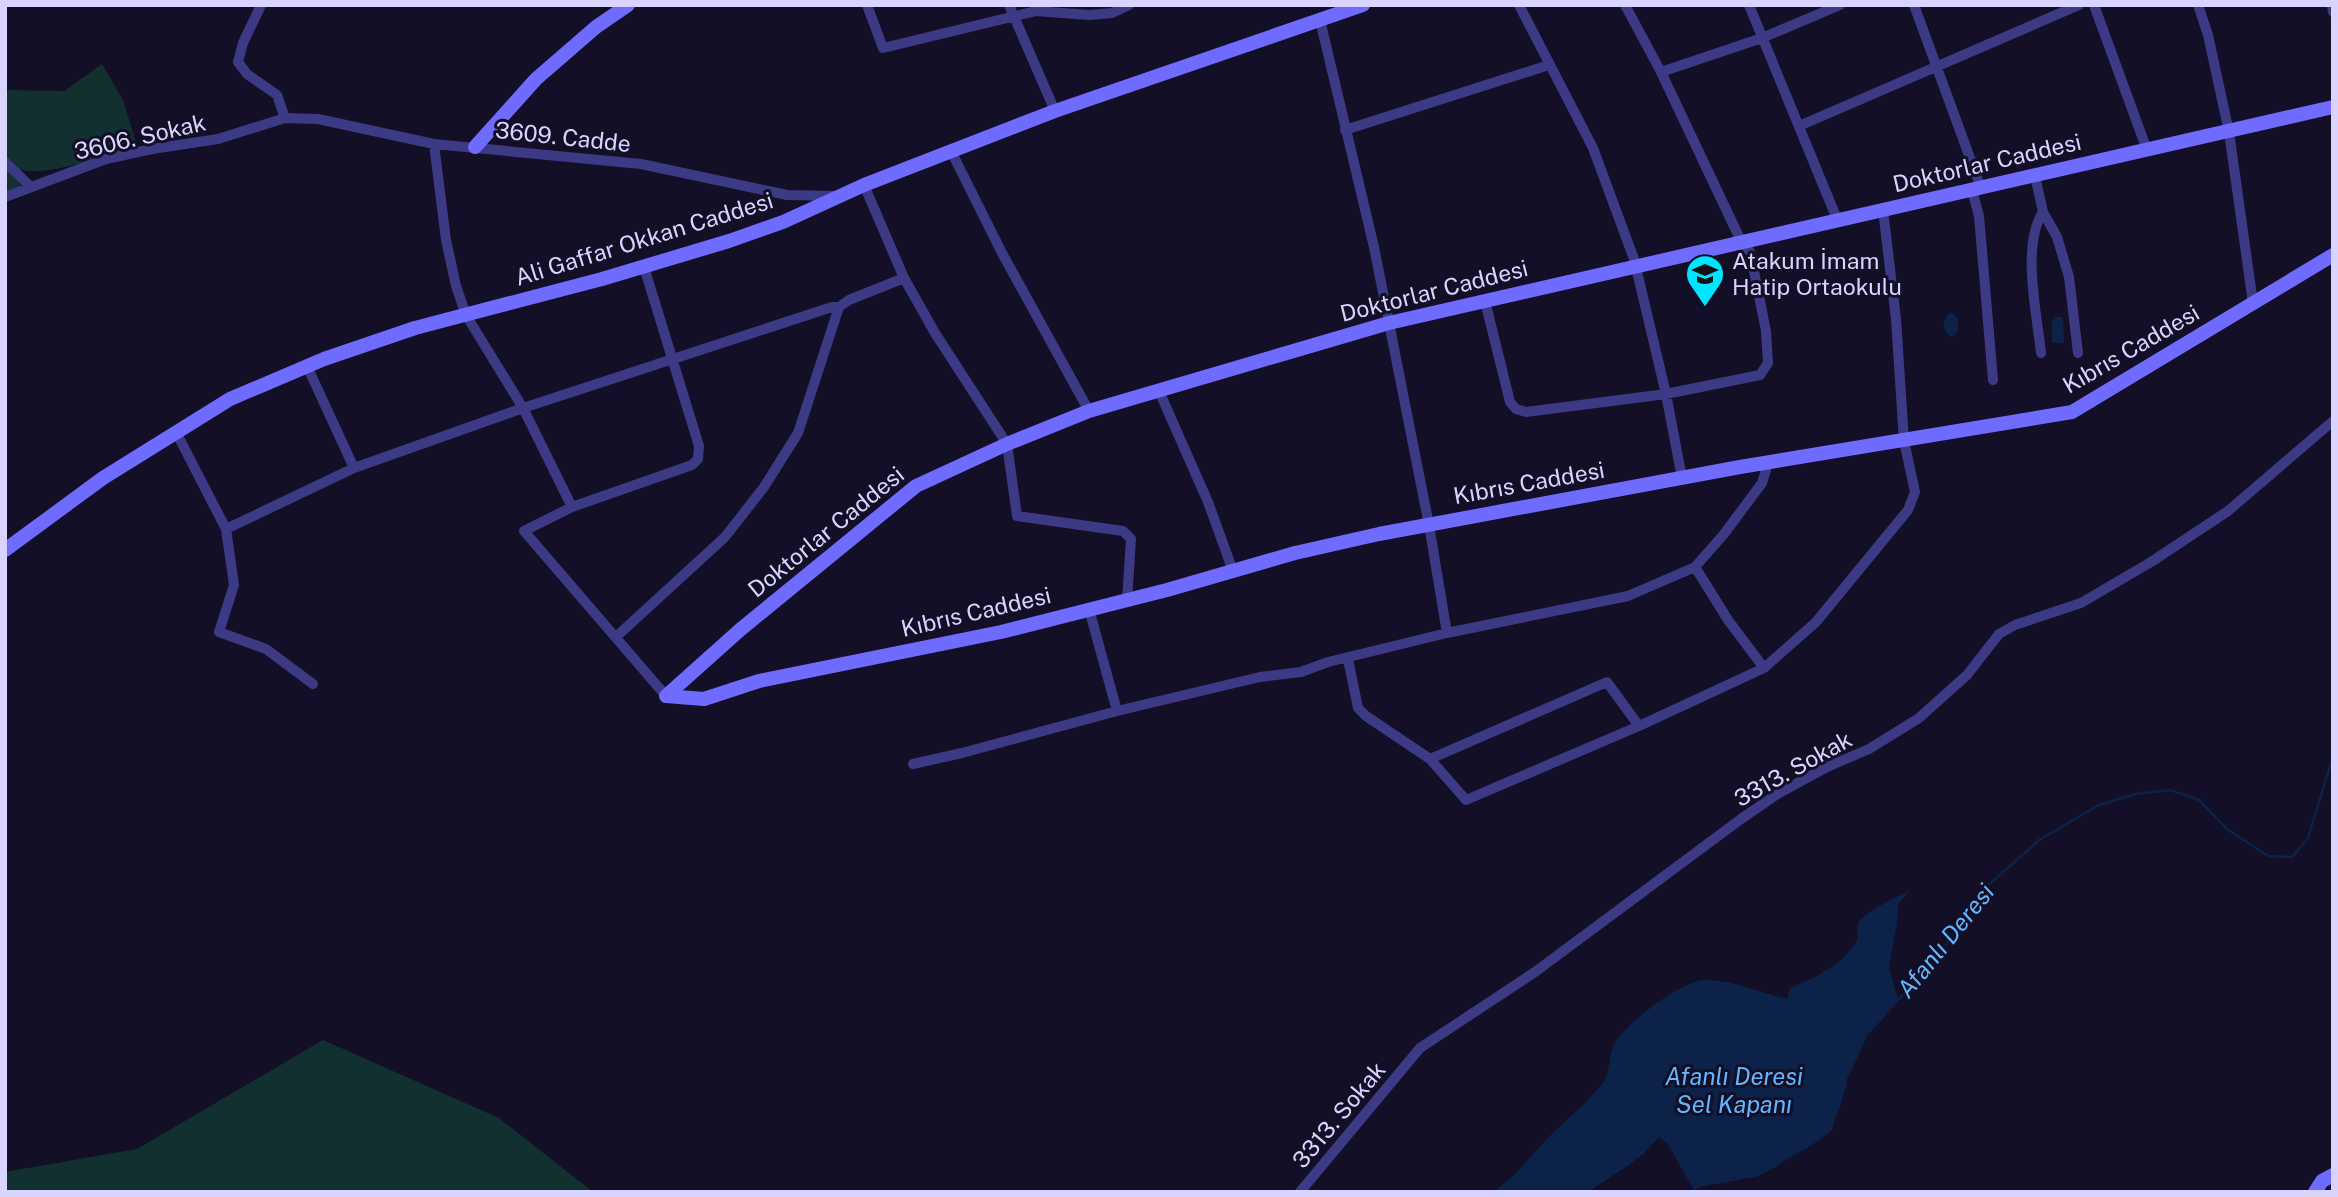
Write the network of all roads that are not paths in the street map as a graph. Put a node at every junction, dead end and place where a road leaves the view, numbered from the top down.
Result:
1 (261, 5) edge
2 (628, 5) edge
3 (867, 5) edge
4 (1009, 5) edge
5 (1129, 5) edge
6 (1363, 5) edge
7 (1519, 5) edge
8 (1625, 5) edge
9 (1749, 5) edge
10 (1840, 5) edge
11 (1914, 5) edge
12 (2079, 5) edge
13 (2094, 5) edge
14 (2198, 5) edge
15 (2332, 5) edge
16 (2333, 12) edge
17 (1014, 17) junction
18 (1320, 20) junction
19 (1762, 38) junction
20 (1549, 65) junction
21 (1935, 66) junction
22 (1661, 72) junction
23 (2333, 107) edge
24 (1055, 111) junction
25 (285, 118) junction
26 (1799, 126) junction
27 (1345, 130) junction
28 (2229, 132) junction
29 (434, 144) junction
30 (475, 147) junction
31 (2147, 150) junction
32 (951, 151) junction
33 (5, 162) edge
34 (2035, 176) junction
35 (864, 185) junction
36 (30, 186) junction
37 (1976, 189) junction
38 (836, 196) junction
39 (5, 197) edge
40 (1883, 210) junction
41 (2043, 212) junction
42 (1837, 219) junction
43 (1741, 241) junction
44 (2333, 255) edge
45 (1636, 265) junction
46 (644, 267) junction
47 (904, 278) junction
48 (1485, 301) junction
49 (2253, 303) junction
50 (839, 307) junction
51 (466, 315) junction
52 (1389, 323) junction
53 (2041, 353) dead end
54 (2078, 353) dead end
55 (672, 360) junction
56 (307, 366) junction
57 (1993, 380) dead end
58 (1159, 391) junction
59 (1666, 394) junction
60 (523, 408) junction
61 (1089, 411) junction
62 (2333, 421) edge
63 (176, 432) junction
64 (1904, 441) junction
65 (1007, 444) junction
66 (1768, 463) junction
67 (354, 468) junction
68 (1682, 478) junction
69 (572, 507) junction
70 (1429, 525) junction
71 (226, 529) junction
72 (5, 550) edge
73 (1695, 567) junction
74 (1233, 571) junction
75 (1127, 600) junction
76 (1089, 609) junction
77 (1447, 633) junction
78 (617, 636) junction
79 (1348, 659) junction
80 (1764, 668) junction
81 (313, 684) dead end
82 (666, 696) junction
83 (1116, 711) junction
84 (1639, 726) junction
85 (1430, 759) junction
86 (913, 764) dead end
87 (2333, 1175) edge
88 (1300, 1192) edge
89 (2315, 1192) edge

1 - 25 street
2 - 30 street
3 - 17 street
4 - 17 street
5 - 17 street
6 - 18 street, Ali Gaffar Okkan Caddesi
7 - 20 street
8 - 22 street
9 - 19 street
10 - 19 street
11 - 21 street
12 - 21 street
13 - 31 street
14 - 28 street
15 - 16 street
17 - 24 street
18 - 24 street, Ali Gaffar Okkan Caddesi
18 - 27 street
19 - 22 street
19 - 26 street
20 - 27 street
20 - 45 street
21 - 26 street
21 - 37 street
22 - 43 street
23 - 28 street, Doktorlar Caddesi
24 - 32 street, Ali Gaffar Okkan Caddesi
25 - 29 street, 3609. Cadde
25 - 36 street, 3606. Sokak
26 - 42 street
27 - 52 street
28 - 31 street, Doktorlar Caddesi
28 - 49 street
29 - 30 street, 3609. Cadde
29 - 51 street
30 - 38 street, 3609. Cadde
31 - 34 street, Doktorlar Caddesi
32 - 35 street, Ali Gaffar Okkan Caddesi
32 - 61 street
33 - 36 street
34 - 37 street, Doktorlar Caddesi
34 - 41 street
35 - 38 street, Ali Gaffar Okkan Caddesi
35 - 47 street
36 - 39 street, 3606. Sokak
37 - 40 street, Doktorlar Caddesi
37 - 57 street
38 - 46 street, Ali Gaffar Okkan Caddesi
40 - 42 street, Doktorlar Caddesi
40 - 64 street
41 - 53 street
41 - 54 street
42 - 43 street, Doktorlar Caddesi
43 - 45 street, Doktorlar Caddesi
43 - 59 street
44 - 49 street, Kıbrıs Caddesi
45 - 48 street, Doktorlar Caddesi
45 - 59 street
46 - 51 street, Ali Gaffar Okkan Caddesi
46 - 55 street
47 - 50 street
47 - 65 street
48 - 52 street, Doktorlar Caddesi
48 - 59 street
49 - 64 street, Kıbrıs Caddesi
50 - 55 street
50 - 78 street
51 - 56 street, Ali Gaffar Okkan Caddesi
51 - 60 street
52 - 58 street, Doktorlar Caddesi
52 - 70 street
55 - 60 street
55 - 69 street
56 - 63 street, Ali Gaffar Okkan Caddesi
56 - 67 street
58 - 61 street, Doktorlar Caddesi
58 - 74 street
59 - 68 street
60 - 67 street
60 - 69 street
61 - 65 street, Doktorlar Caddesi
62 - 88 street, 3313. Sokak
63 - 71 street
63 - 72 street, Ali Gaffar Okkan Caddesi
64 - 66 street, Kıbrıs Caddesi
64 - 80 street
65 - 75 street
65 - 82 street, Doktorlar Caddesi
66 - 68 street, Kıbrıs Caddesi
66 - 73 street
67 - 71 street
68 - 70 street, Kıbrıs Caddesi
69 - 78 street
70 - 74 street, Kıbrıs Caddesi
70 - 77 street
71 - 81 street
73 - 77 street
73 - 80 street
74 - 75 street, Kıbrıs Caddesi
75 - 76 street, Kıbrıs Caddesi
76 - 82 street, Kıbrıs Caddesi
76 - 83 street
77 - 79 street
78 - 82 street
79 - 83 street
79 - 85 street
80 - 84 street
83 - 86 street
84 - 85 street
84 - 85 street
87 - 89 street

